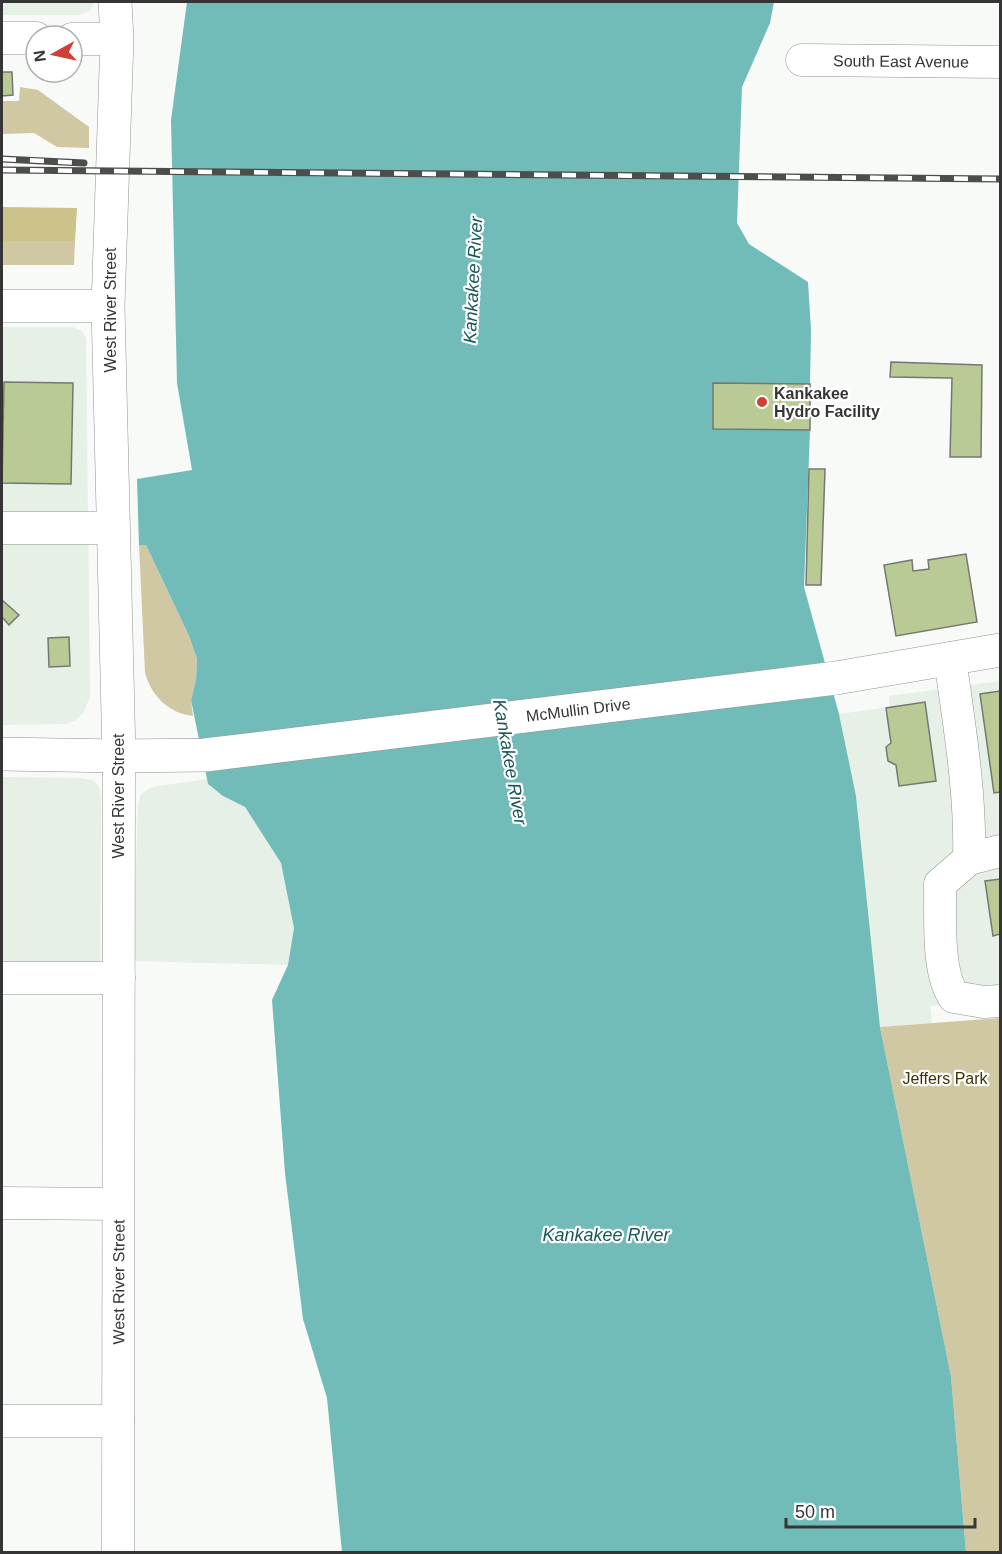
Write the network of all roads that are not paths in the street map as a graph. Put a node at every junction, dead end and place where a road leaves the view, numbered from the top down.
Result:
1 (116, 2) edge
2 (127, 2) edge
3 (2, 38) edge
4 (24, 38) edge
5 (84, 39) edge
6 (117, 39) junction
7 (802, 60) dead end
8 (1000, 62) edge
9 (2, 306) edge
10 (108, 306) junction
11 (2, 528) edge
12 (113, 528) junction
13 (1000, 650) edge
14 (950, 658) junction
15 (2, 754) edge
16 (119, 756) junction
17 (1000, 852) edge
18 (969, 859) junction
19 (2, 978) edge
20 (119, 978) junction
21 (1000, 1001) edge
22 (2, 1203) edge
23 (118, 1204) junction
24 (2, 1421) edge
25 (118, 1421) junction
26 (118, 1552) edge

1 - 6 main road
2 - 6 main road
3 - 4 street
5 - 6 street
6 - 10 main road, West River Street
7 - 8 street, South East Avenue
9 - 10 street
10 - 12 main road, West River Street
11 - 12 street
12 - 16 main road, West River Street
13 - 14 main road, McMullin Drive
14 - 16 main road, McMullin Drive
14 - 18 street
15 - 16 main road, McMullin Drive
16 - 20 street, West River Street
17 - 18 street
18 - 21 street
19 - 20 street
20 - 23 street, West River Street
22 - 23 street
23 - 25 street, West River Street
24 - 25 street
25 - 26 street, West River Street

